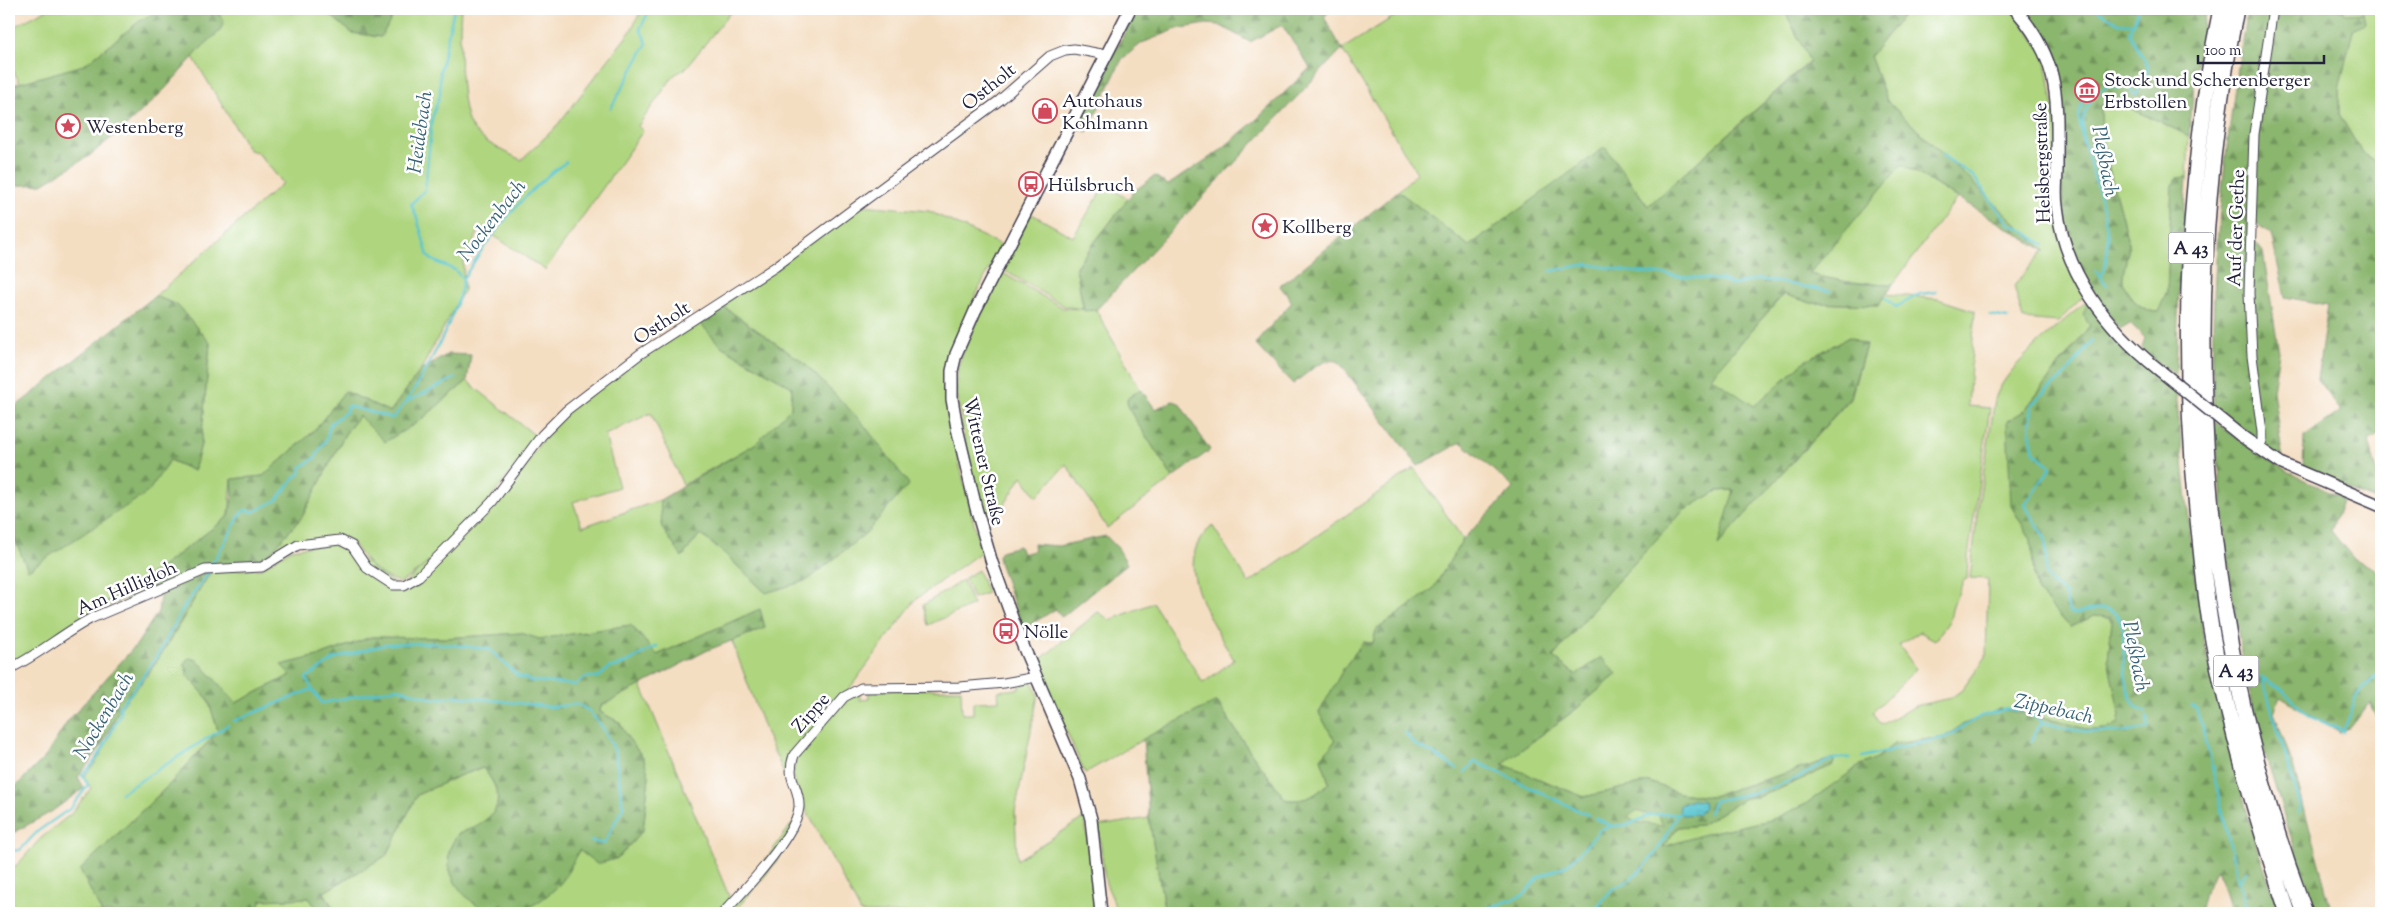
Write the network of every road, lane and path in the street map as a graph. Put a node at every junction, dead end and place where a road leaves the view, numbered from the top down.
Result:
1 (1130, 9) edge
2 (2014, 9) edge
3 (2221, 9) edge
4 (2236, 9) edge
5 (2273, 9) edge
6 (1106, 55) junction
7 (2258, 449) junction
8 (2381, 506) edge
9 (266, 565) joint
10 (9, 669) edge
11 (1036, 676) junction
12 (724, 913) edge
13 (1101, 913) edge
14 (2288, 913) edge
15 (2305, 913) edge

1 - 6 main road, Wittener Straße
2 - 7 main road, Helsbergstraße, bridge
3 - 14 highway, A 43
4 - 15 highway, A 43
5 - 7 street, Auf der Gethe
6 - 9 street, Ostholt
6 - 11 main road, Wittener Straße
7 - 8 main road, Helsbergstraße
9 - 10 street, Am Hilligloh
11 - 12 street, Zippe
11 - 13 main road, Wittener Straße

